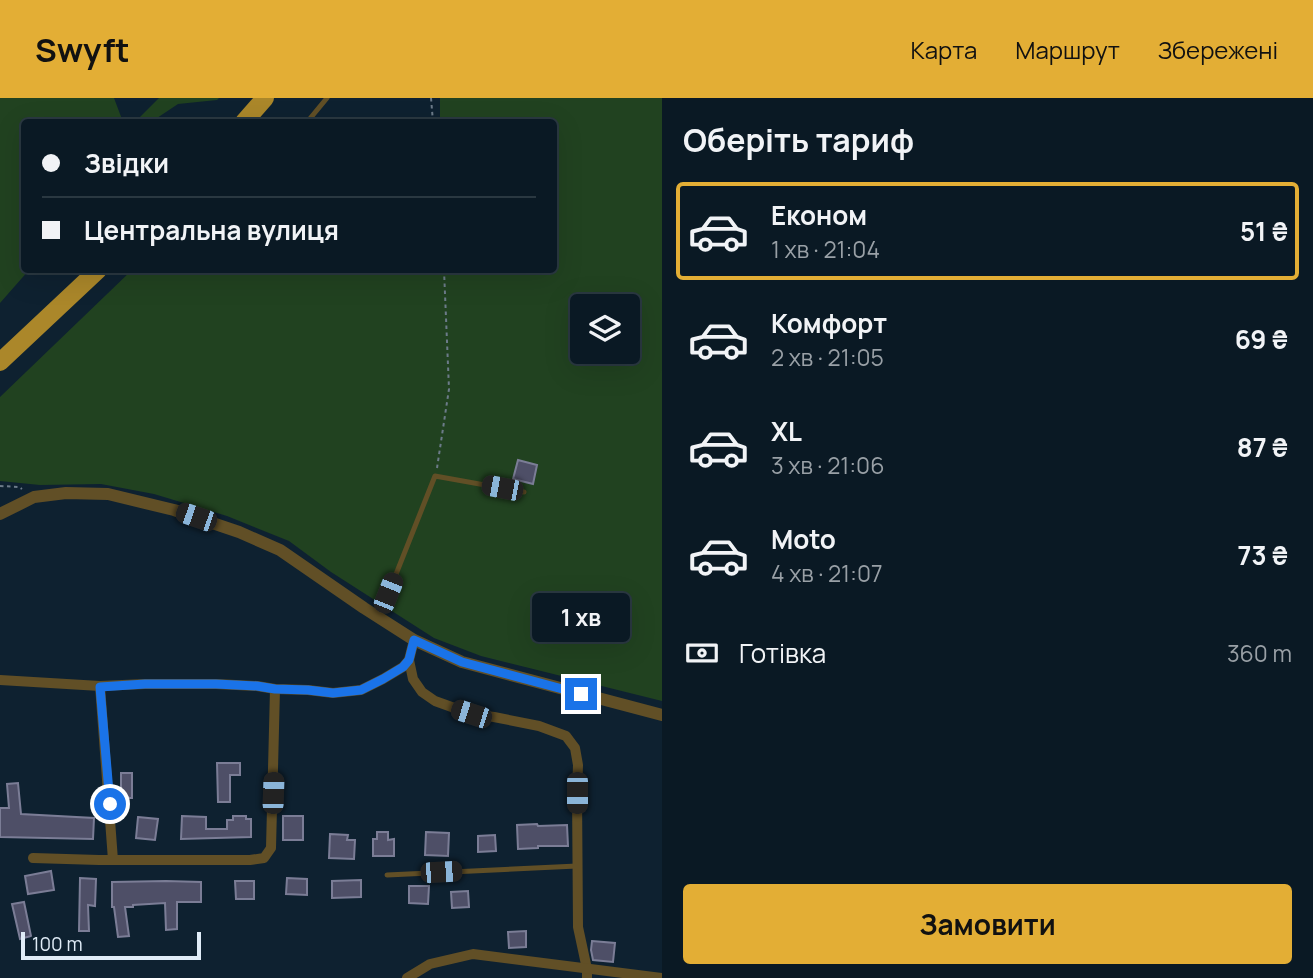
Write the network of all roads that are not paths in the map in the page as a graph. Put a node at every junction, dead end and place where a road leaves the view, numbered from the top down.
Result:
1 (265, 98) edge
2 (327, 98) edge
3 (247, 119) edge
4 (311, 119) edge
5 (95, 273) edge
6 (0, 362) edge
7 (524, 492) dead end
8 (0, 514) edge
9 (379, 617) junction
10 (414, 640) junction
11 (409, 660) junction
12 (0, 680) edge
13 (100, 687) junction
14 (275, 689) junction
15 (662, 715) edge
16 (33, 858) dead end
17 (113, 860) junction
18 (578, 866) junction
19 (387, 875) dead end
20 (587, 974) edge
21 (407, 978) edge
22 (662, 978) edge

1 - 3 highway
2 - 4 lane
5 - 6 highway
7 - 9 lane
8 - 9 street
9 - 10 street
10 - 11 street
10 - 15 street
11 - 14 street
11 - 18 street
12 - 13 street
13 - 14 street
13 - 17 street
14 - 17 street
16 - 17 street
18 - 19 lane
18 - 20 street
20 - 21 street
20 - 22 street

